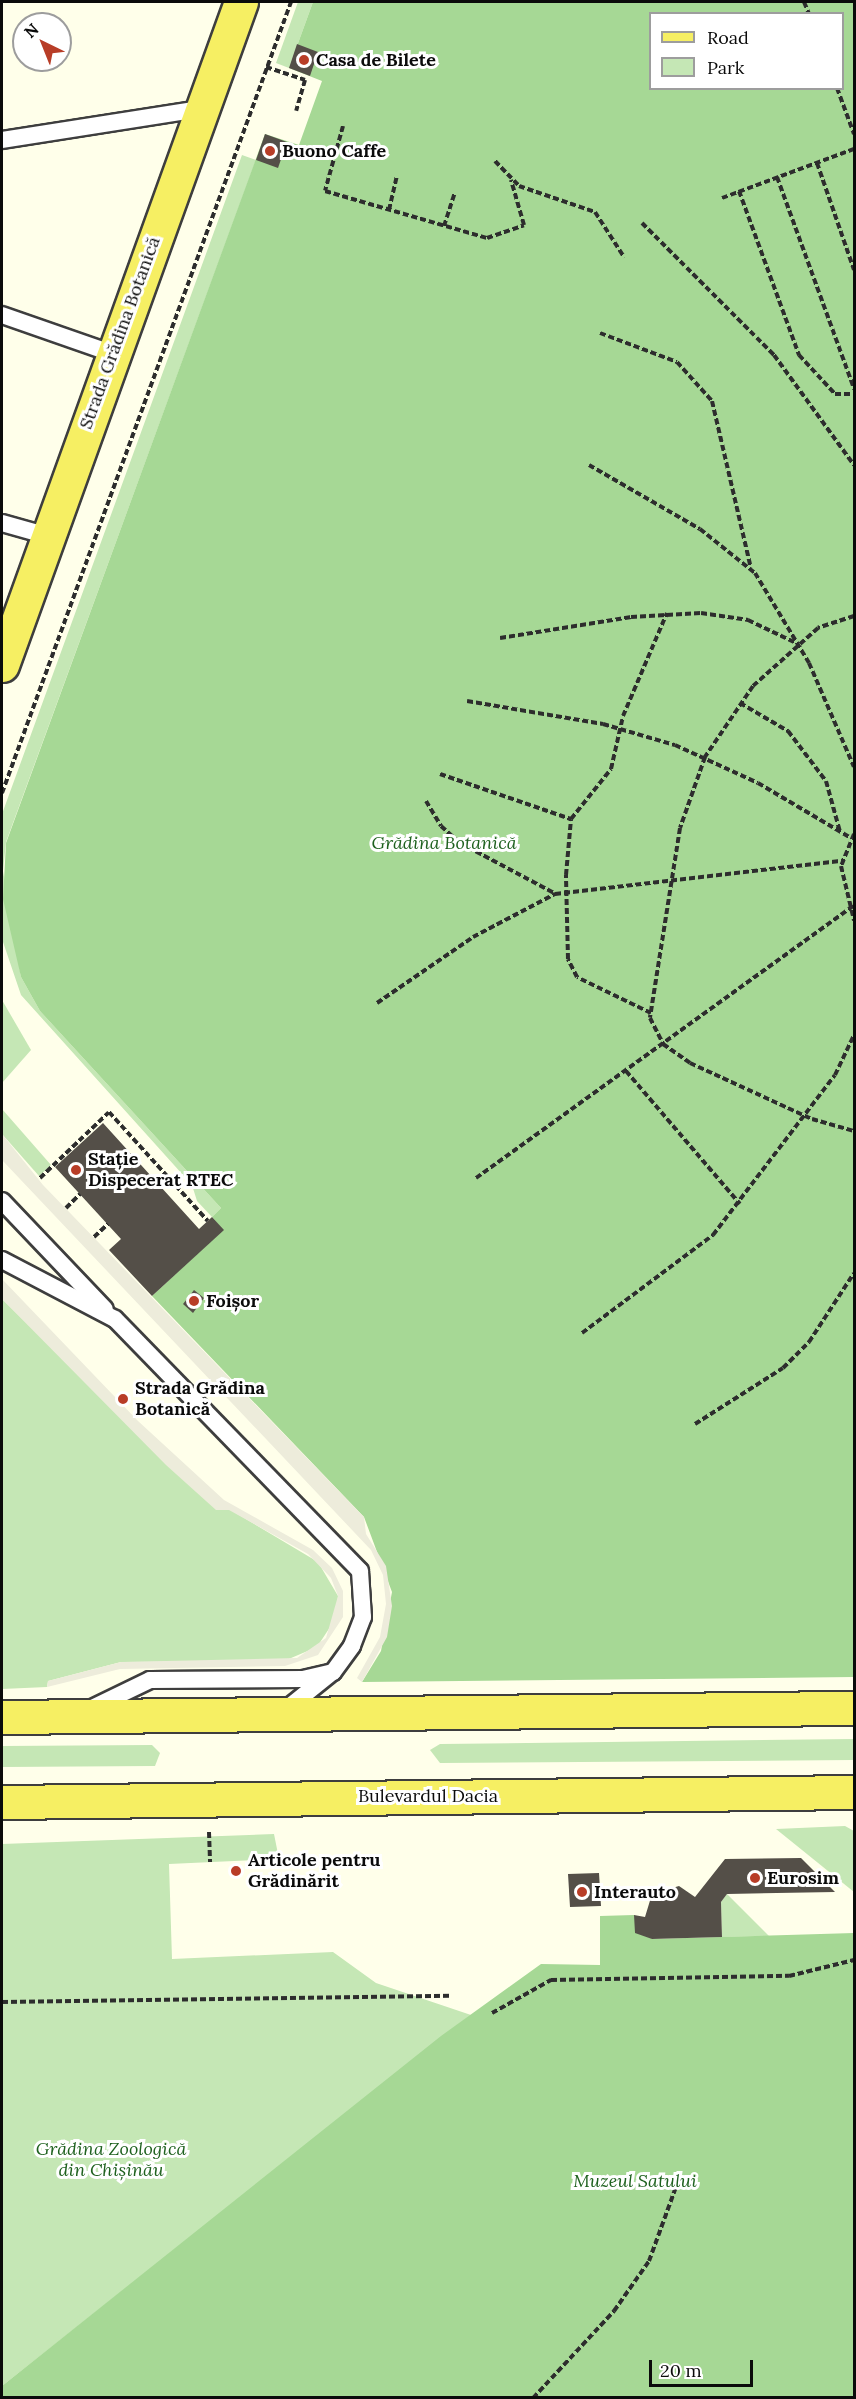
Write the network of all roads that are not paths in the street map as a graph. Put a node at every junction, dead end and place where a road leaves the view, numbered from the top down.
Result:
1 (241, 2) edge
2 (201, 109) junction
3 (2, 139) edge
4 (2, 315) edge
5 (111, 353) junction
6 (2, 523) edge
7 (46, 543) junction
8 (2, 608) edge
9 (2, 665) edge
10 (2, 1201) edge
11 (2, 1260) edge
12 (115, 1319) junction
13 (333, 1672) junction
14 (855, 1708) edge
15 (281, 1713) junction
16 (78, 1715) junction
17 (2, 1717) edge
18 (855, 1792) edge
19 (2, 1802) edge

1 - 2 main road, Strada Grădina Botanică
2 - 3 lane
2 - 5 main road, Strada Grădina Botanică
4 - 5 lane
5 - 7 main road, Strada Grădina Botanică
6 - 7 lane
7 - 8 main road
7 - 9 main road, Strada Grădina Botanică
10 - 12 lane
11 - 12 lane
12 - 13 lane
13 - 15 lane
13 - 16 lane
14 - 15 main road
15 - 16 main road
16 - 17 main road
18 - 19 main road, Bulevardul Dacia

